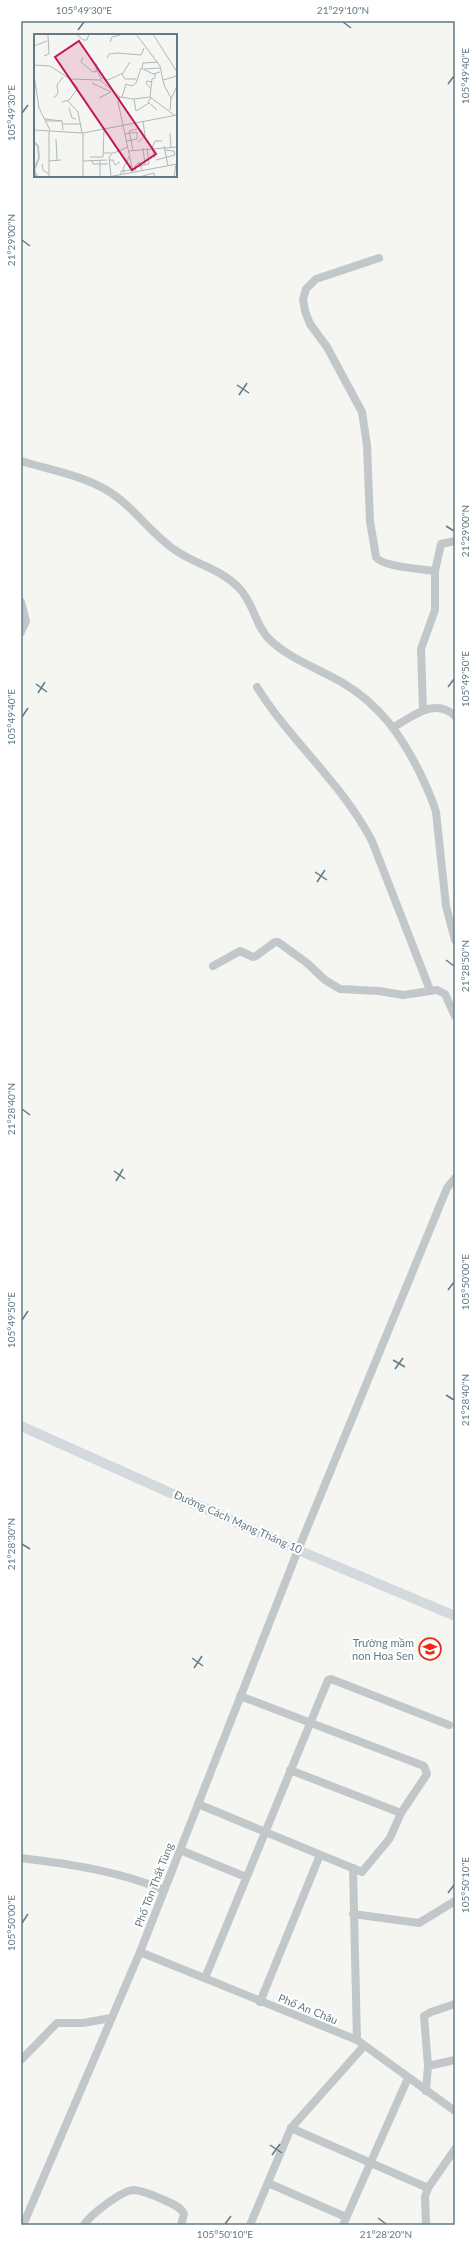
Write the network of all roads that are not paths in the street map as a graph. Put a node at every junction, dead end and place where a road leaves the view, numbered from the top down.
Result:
1 (379, 258) dead end
2 (21, 460) edge
3 (455, 541) edge
4 (434, 571) junction
5 (21, 602) edge
6 (21, 632) edge
7 (257, 687) dead end
8 (422, 710) junction
9 (455, 716) edge
10 (394, 728) junction
11 (455, 940) edge
12 (213, 966) dead end
13 (430, 990) junction
14 (455, 1016) edge
15 (455, 1178) edge
16 (21, 1426) edge
17 (298, 1550) junction
18 (455, 1616) edge
19 (240, 1696) junction
20 (309, 1722) junction
21 (449, 1724) dead end
22 (290, 1770) junction
23 (198, 1804) junction
24 (401, 1813) junction
25 (264, 1832) junction
26 (180, 1850) junction
27 (320, 1855) junction
28 (21, 1858) edge
29 (353, 1868) junction
30 (246, 1877) junction
31 (164, 1890) junction
32 (455, 1901) edge
33 (354, 1914) junction
34 (140, 1952) junction
35 (205, 1978) junction
36 (260, 2002) junction
37 (455, 2004) edge
38 (111, 2018) junction
39 (357, 2040) junction
40 (364, 2046) junction
41 (21, 2060) edge
42 (455, 2060) edge
43 (428, 2066) junction
44 (408, 2078) junction
45 (426, 2091) junction
46 (455, 2111) edge
47 (291, 2128) junction
48 (455, 2149) edge
49 (370, 2163) junction
50 (268, 2183) junction
51 (428, 2188) junction
52 (346, 2217) junction
53 (23, 2225) edge
54 (84, 2225) edge
55 (181, 2225) edge
56 (250, 2225) edge
57 (343, 2225) edge
58 (426, 2225) edge

1 - 4 street
2 - 10 street
3 - 4 street
4 - 8 street
5 - 6 street
7 - 13 street
8 - 9 street
8 - 10 street
10 - 11 street
12 - 13 street
13 - 14 street
15 - 17 street, Phố Tôn Thất Tùng
16 - 17 main road, Đường Cách Mạng Tháng 10
17 - 18 main road, Đường Cách Mạng Tháng 10
17 - 19 street, Phố Tôn Thất Tùng
19 - 20 street
19 - 23 street, Phố Tôn Thất Tùng
20 - 21 street
20 - 22 street
20 - 24 street
22 - 24 street
22 - 25 street
23 - 25 street
23 - 26 street, Phố Tôn Thất Tùng
24 - 29 street
25 - 27 street
25 - 30 street
26 - 30 street
26 - 31 street, Phố Tôn Thất Tùng
27 - 29 street
27 - 36 street
28 - 31 street
29 - 33 street
30 - 35 street
31 - 34 street, Phố Tôn Thất Tùng
32 - 33 street
33 - 39 street
34 - 35 street, Phố An Châu
34 - 38 street, Phố Tôn Thất Tùng
35 - 36 street, Phố An Châu
36 - 39 street, Phố An Châu
37 - 43 street
38 - 41 street
38 - 53 street, Phố Tôn Thất Tùng
39 - 40 street, Phố An Châu
40 - 44 street, Phố An Châu
40 - 47 street
42 - 43 street
43 - 45 street
44 - 45 street, Phố An Châu
44 - 49 street
45 - 46 street, Phố An Châu
47 - 49 street
47 - 50 street
48 - 51 street
49 - 51 street
49 - 52 street
50 - 52 street
50 - 56 street
51 - 58 street
52 - 57 street
54 - 55 street

